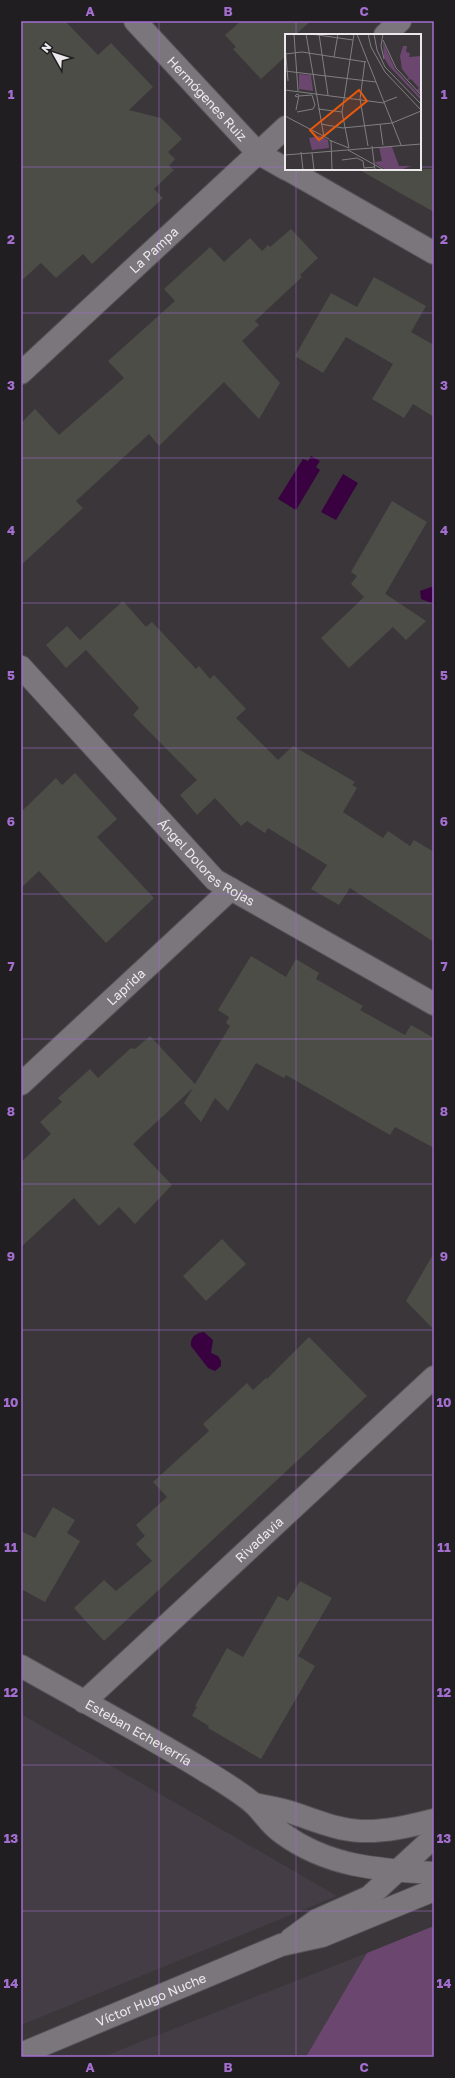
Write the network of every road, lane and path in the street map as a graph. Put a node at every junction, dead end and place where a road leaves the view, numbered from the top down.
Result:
1 (135, 21) edge
2 (400, 21) edge
3 (386, 34) edge
4 (285, 128) edge
5 (258, 153) junction
6 (285, 168) edge
7 (288, 170) edge
8 (434, 252) edge
9 (21, 373) edge
10 (21, 666) edge
11 (231, 889) junction
12 (434, 1004) edge
13 (21, 1084) edge
14 (434, 1377) edge
15 (21, 1666) edge
16 (84, 1702) junction
17 (254, 1804) junction
18 (434, 1820) edge
19 (434, 1837) edge
20 (399, 1871) junction
21 (434, 1873) edge
22 (434, 1890) edge
23 (281, 1945) junction
24 (21, 2054) edge

1 - 5 street, Hermógenes Ruiz
2 - 3 street
4 - 5 street, La Pampa
5 - 6 street, Hermógenes Ruiz
5 - 9 street, La Pampa
7 - 8 street, Hermógenes Ruiz
10 - 11 street, Ángel Dolores Rojas
11 - 12 street, Ángel Dolores Rojas
11 - 13 street, Laprida
14 - 16 street, Rivadavia
15 - 16 street, Esteban Echeverría
16 - 17 street, Esteban Echeverría
17 - 18 street, Esteban Echeverría
17 - 20 street, Esteban Echeverría
19 - 20 street
20 - 21 street, Esteban Echeverría
20 - 23 street, Víctor Hugo Nuche
22 - 23 street, Víctor Hugo Nuche
23 - 24 street, Víctor Hugo Nuche

